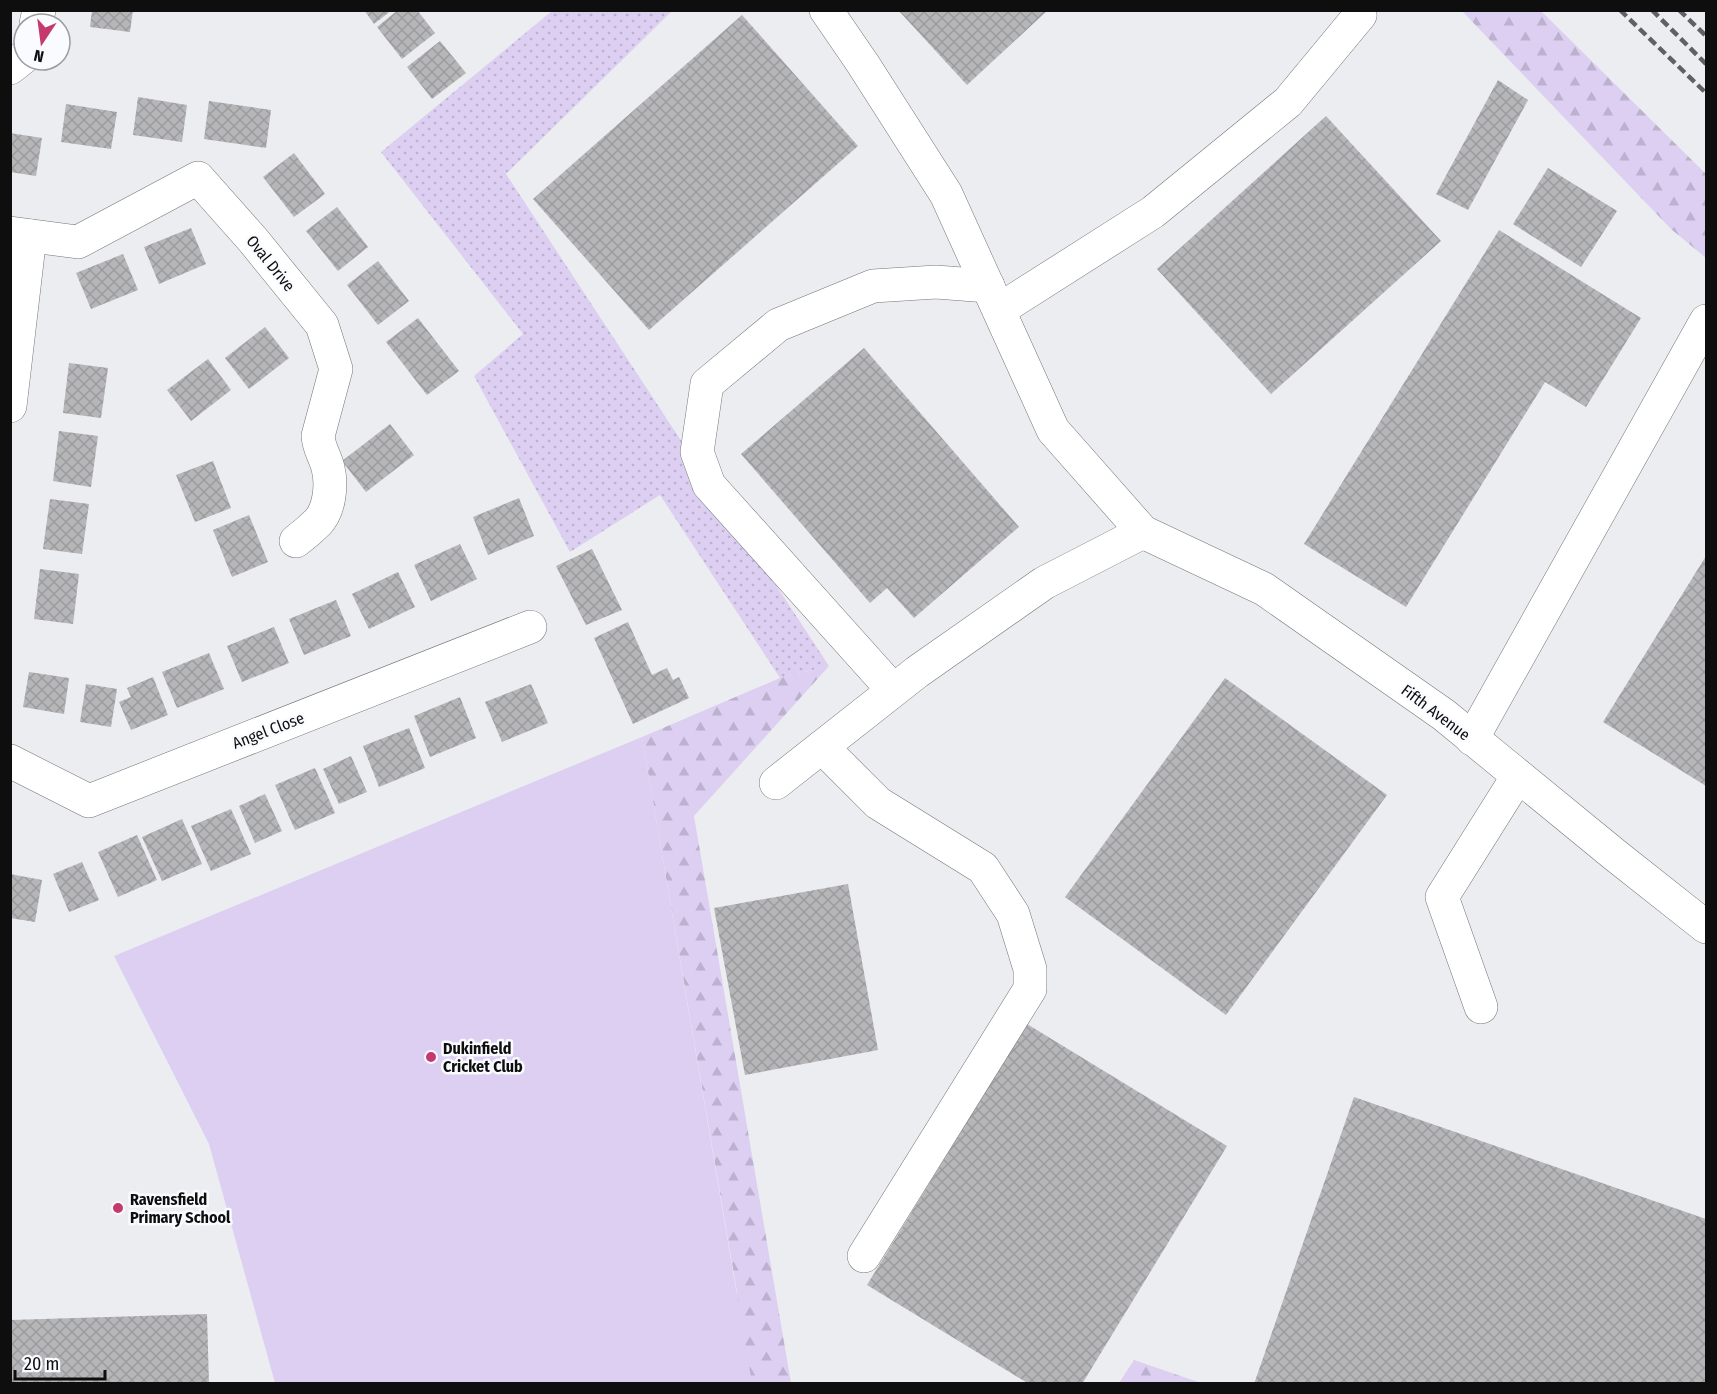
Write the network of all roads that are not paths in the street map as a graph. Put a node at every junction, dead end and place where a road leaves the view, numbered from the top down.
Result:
1 (826, 10) edge
2 (1358, 10) edge
3 (20, 235) edge
4 (994, 298) junction
5 (1707, 321) edge
6 (10, 406) edge
7 (1143, 532) junction
8 (297, 541) dead end
9 (530, 627) dead end
10 (893, 690) junction
11 (1472, 739) junction
12 (822, 747) junction
13 (10, 760) edge
14 (1518, 776) junction
15 (776, 783) dead end
16 (1707, 927) edge
17 (1481, 1007) dead end
18 (864, 1256) dead end

1 - 4 street
2 - 4 street
3 - 6 street
3 - 8 street, Oval Drive
4 - 7 street
4 - 10 street
5 - 11 street
7 - 10 street
7 - 11 street, Fifth Avenue
9 - 13 street, Angel Close
10 - 12 street
11 - 14 street, Fifth Avenue
12 - 15 street
12 - 18 street
14 - 16 street, Fifth Avenue
14 - 17 street

